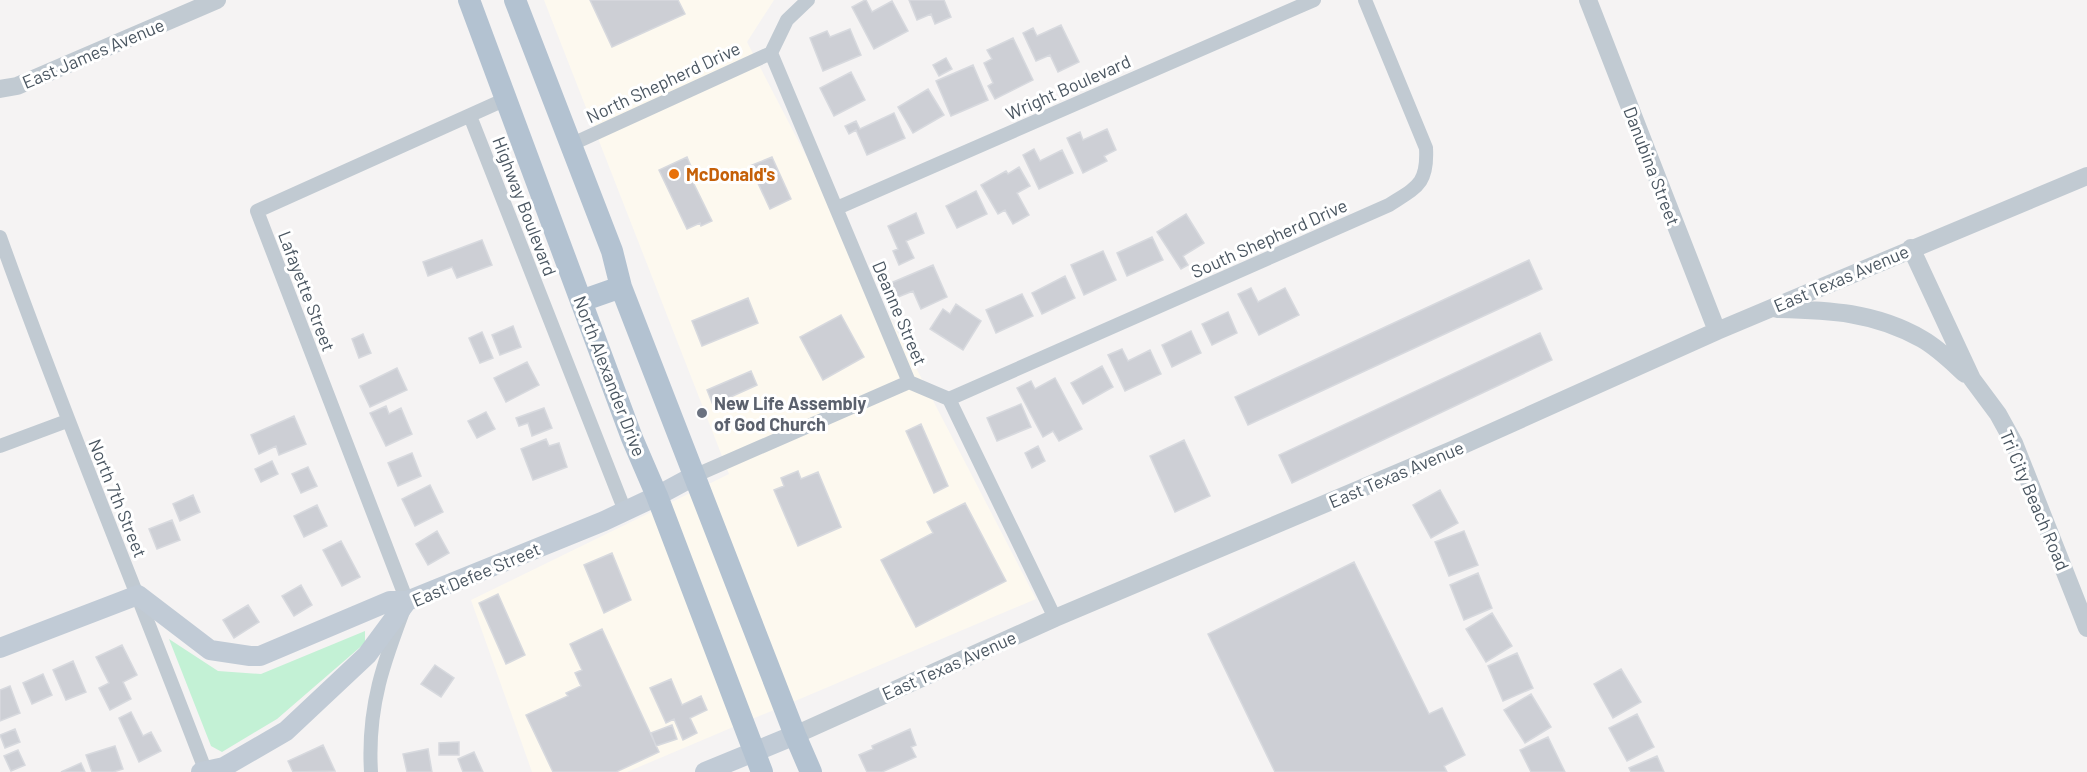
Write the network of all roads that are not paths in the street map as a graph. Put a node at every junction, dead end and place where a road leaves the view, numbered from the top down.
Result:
1 (217, 0) edge
2 (469, 0) edge
3 (515, 0) edge
4 (806, 0) edge
5 (1314, 0) edge
6 (1365, 0) edge
7 (1588, 0) edge
8 (771, 53) junction
9 (0, 89) edge
10 (506, 99) junction
11 (470, 116) junction
12 (570, 145) junction
13 (2087, 176) edge
14 (837, 208) junction
15 (1, 241) edge
16 (1911, 248) junction
17 (621, 287) junction
18 (581, 301) junction
19 (1769, 309) junction
20 (1717, 331) junction
21 (1972, 380) junction
22 (909, 382) junction
23 (949, 399) junction
24 (68, 421) junction
25 (0, 446) edge
26 (694, 476) junction
27 (657, 496) junction
28 (625, 511) junction
29 (138, 595) junction
30 (407, 601) junction
31 (1055, 618) junction
32 (2087, 628) edge
33 (0, 648) edge
34 (795, 735) junction
35 (758, 762) edge
36 (204, 772) edge
37 (371, 772) edge
38 (705, 772) edge
39 (811, 772) edge

1 - 9 street, East James Avenue
2 - 10 main road, North Alexander Drive
3 - 12 main road
4 - 8 street
5 - 14 street, Wright Boulevard
6 - 23 street, South Shepherd Drive
7 - 20 street, Danubina Street
8 - 12 street, North Shepherd Drive
8 - 14 street, Deanne Street
10 - 11 street
10 - 18 main road, North Alexander Drive
11 - 28 street, Highway Boulevard
11 - 30 street, Lafayette Street
12 - 17 main road
13 - 16 street, East Texas Avenue
14 - 22 street, Deanne Street
15 - 24 street, North 7th Street
16 - 19 street, East Texas Avenue
16 - 21 street, Tri City Beach Road
17 - 18 main road
17 - 26 main road
18 - 27 main road, North Alexander Drive
19 - 20 street, East Texas Avenue
19 - 21 street
20 - 31 street, East Texas Avenue
21 - 32 street, Tri City Beach Road
22 - 23 street, Deanne Street
22 - 26 street
23 - 31 street
24 - 25 street
24 - 29 street, North 7th Street
26 - 27 main road, East Defee Street
26 - 34 main road
27 - 28 main road, East Defee Street
27 - 35 main road, North Alexander Drive
28 - 30 main road, East Defee Street
29 - 30 main road
29 - 33 main road
29 - 36 street, North 7th Street
30 - 36 main road, East Defee Street
30 - 37 street
31 - 34 street, East Texas Avenue
34 - 35 main road, East Texas Avenue
34 - 39 main road
35 - 38 main road, East Texas Avenue

